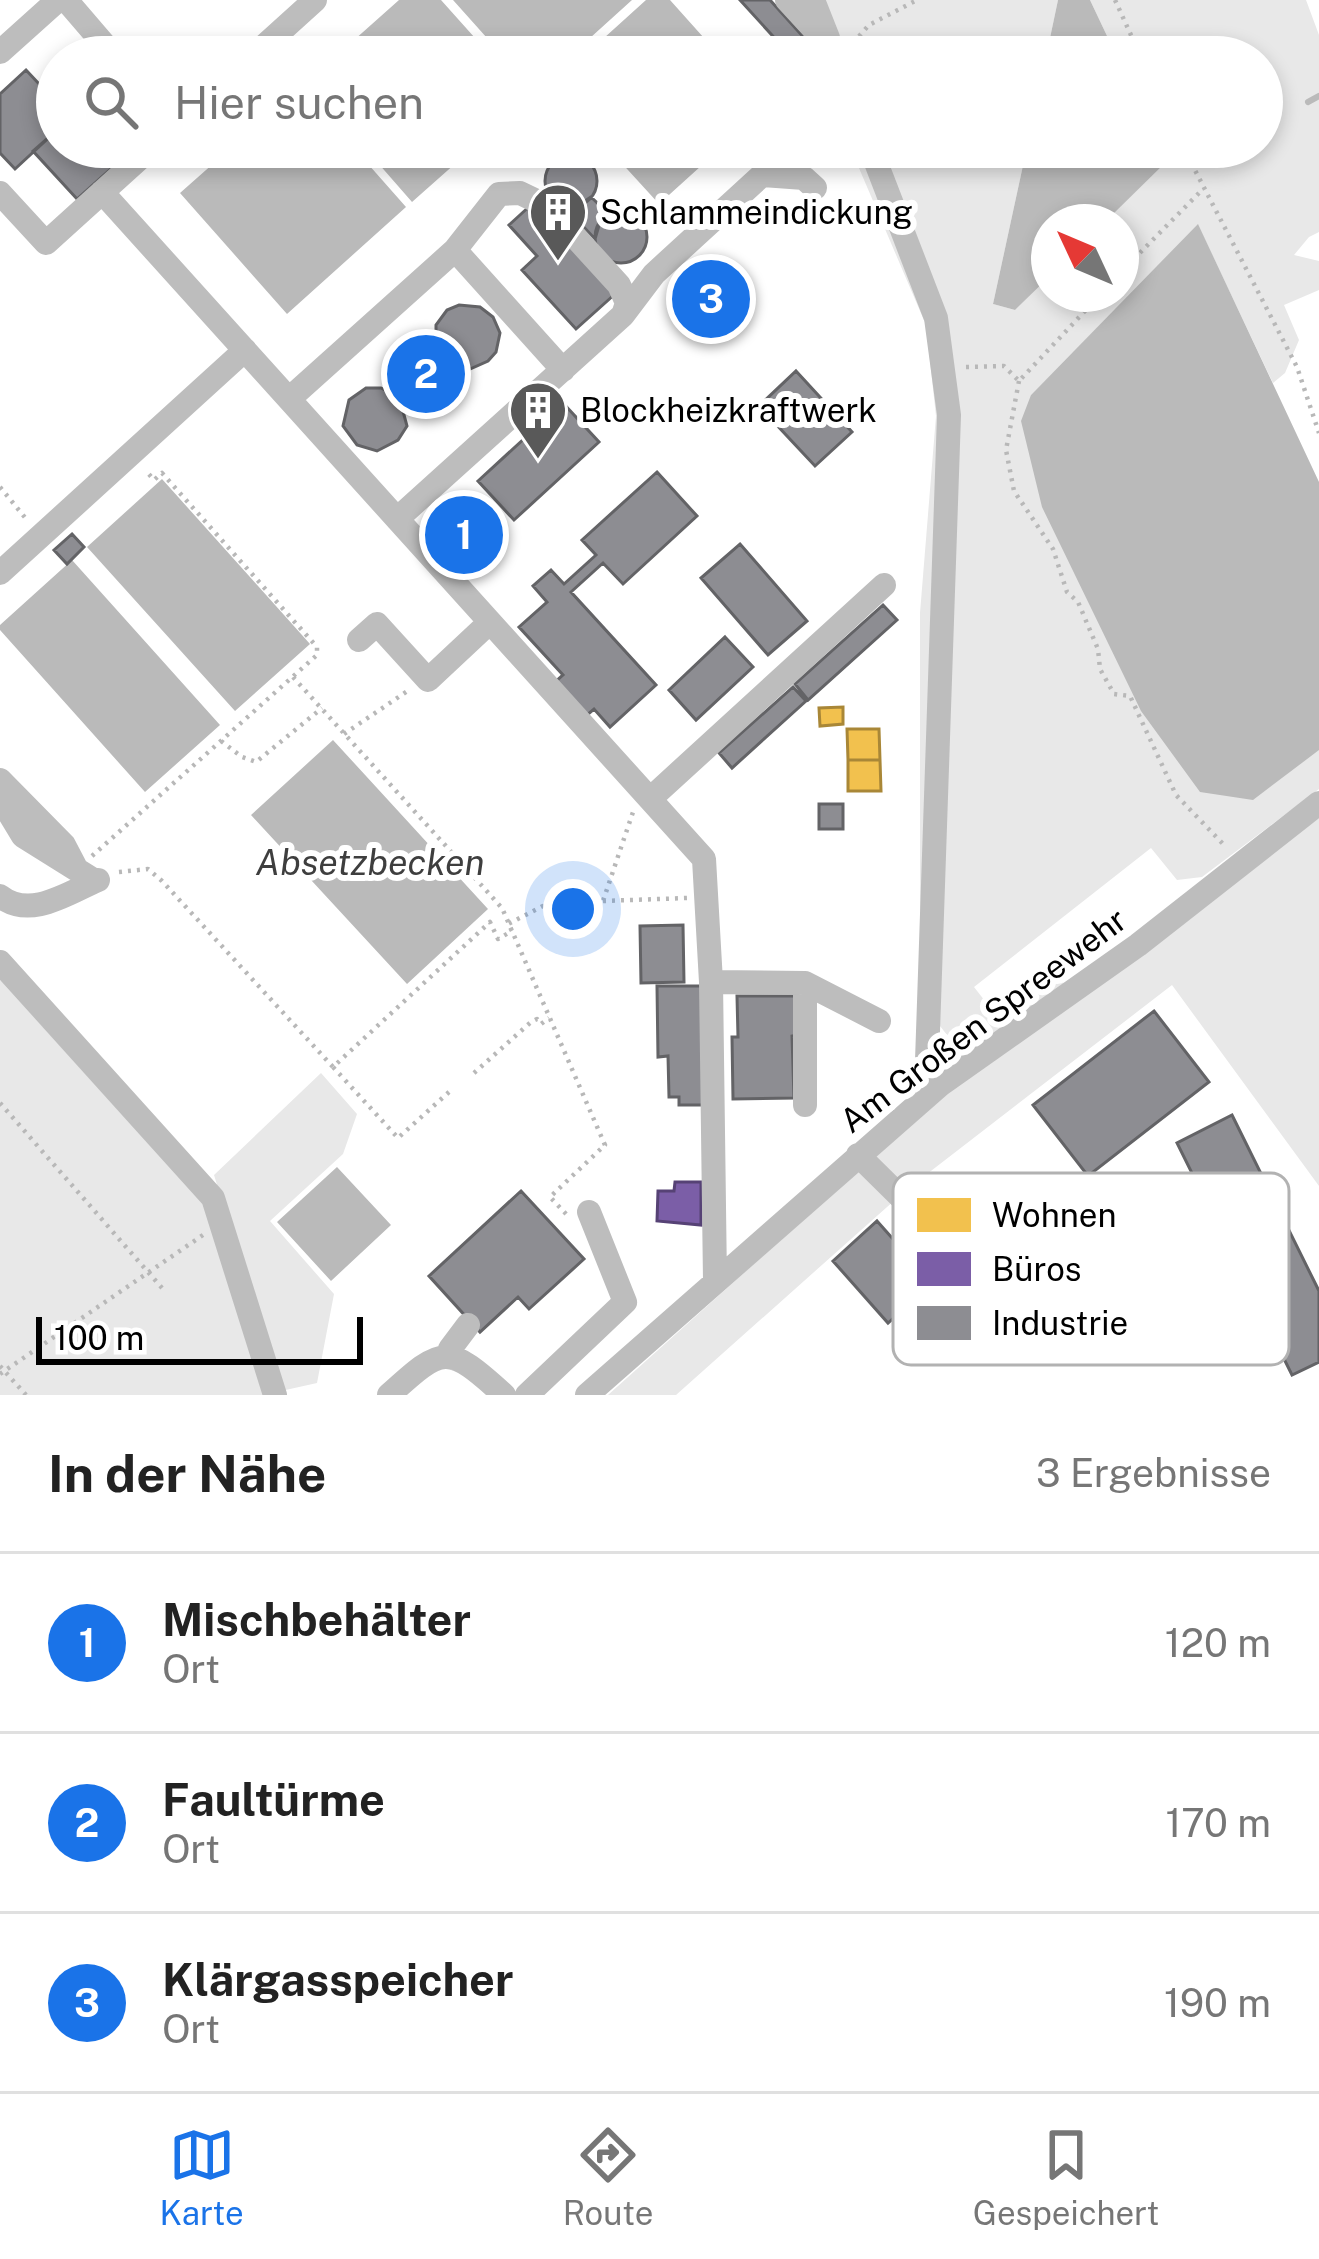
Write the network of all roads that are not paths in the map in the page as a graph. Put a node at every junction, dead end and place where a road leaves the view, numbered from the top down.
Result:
1 (62, 0) edge
2 (315, 0) edge
3 (787, 0) edge
4 (813, 0) edge
5 (95, 36) edge
6 (275, 36) edge
7 (819, 36) edge
8 (828, 36) edge
9 (0, 52) edge
10 (129, 168) edge
11 (878, 168) edge
12 (815, 188) dead end
13 (102, 192) junction
14 (0, 193) edge
15 (455, 250) junction
16 (623, 315) junction
17 (245, 350) junction
18 (563, 370) junction
19 (289, 399) junction
20 (397, 519) junction
21 (0, 573) edge
22 (884, 585) dead end
23 (490, 622) junction
24 (359, 640) dead end
25 (0, 780) edge
26 (645, 794) junction
27 (0, 798) edge
28 (1319, 803) edge
29 (89, 876) junction
30 (0, 896) edge
31 (0, 962) edge
32 (711, 982) junction
33 (805, 983) junction
34 (879, 1021) dead end
35 (940, 1085) junction
36 (805, 1105) dead end
37 (858, 1155) junction
38 (893, 1190) edge
39 (578, 1214) road end
40 (715, 1281) junction
41 (468, 1325) dead end
42 (453, 1358) junction
43 (273, 1394) edge
44 (389, 1395) edge
45 (504, 1395) edge
46 (527, 1395) edge
47 (587, 1395) edge

1 - 5 street
1 - 9 street
2 - 6 street
3 - 7 street
4 - 8 street
10 - 13 street
11 - 35 street
12 - 16 street
13 - 14 street
13 - 17 street
15 - 16 street
15 - 18 street
15 - 19 street
16 - 18 street
17 - 19 street
17 - 21 street
18 - 20 street
19 - 20 street
20 - 23 street
22 - 26 street
23 - 24 street
23 - 26 street
25 - 29 street
26 - 32 street
27 - 29 street
28 - 35 street, Am Großen Spreewehr
29 - 30 street
31 - 43 street
32 - 33 street
32 - 40 street
33 - 34 street
33 - 36 street
35 - 37 street, Am Großen Spreewehr
37 - 38 street
37 - 40 street, Am Großen Spreewehr
39 - 46 street
40 - 47 street, Am Großen Spreewehr
41 - 42 street
42 - 44 street
42 - 45 street

